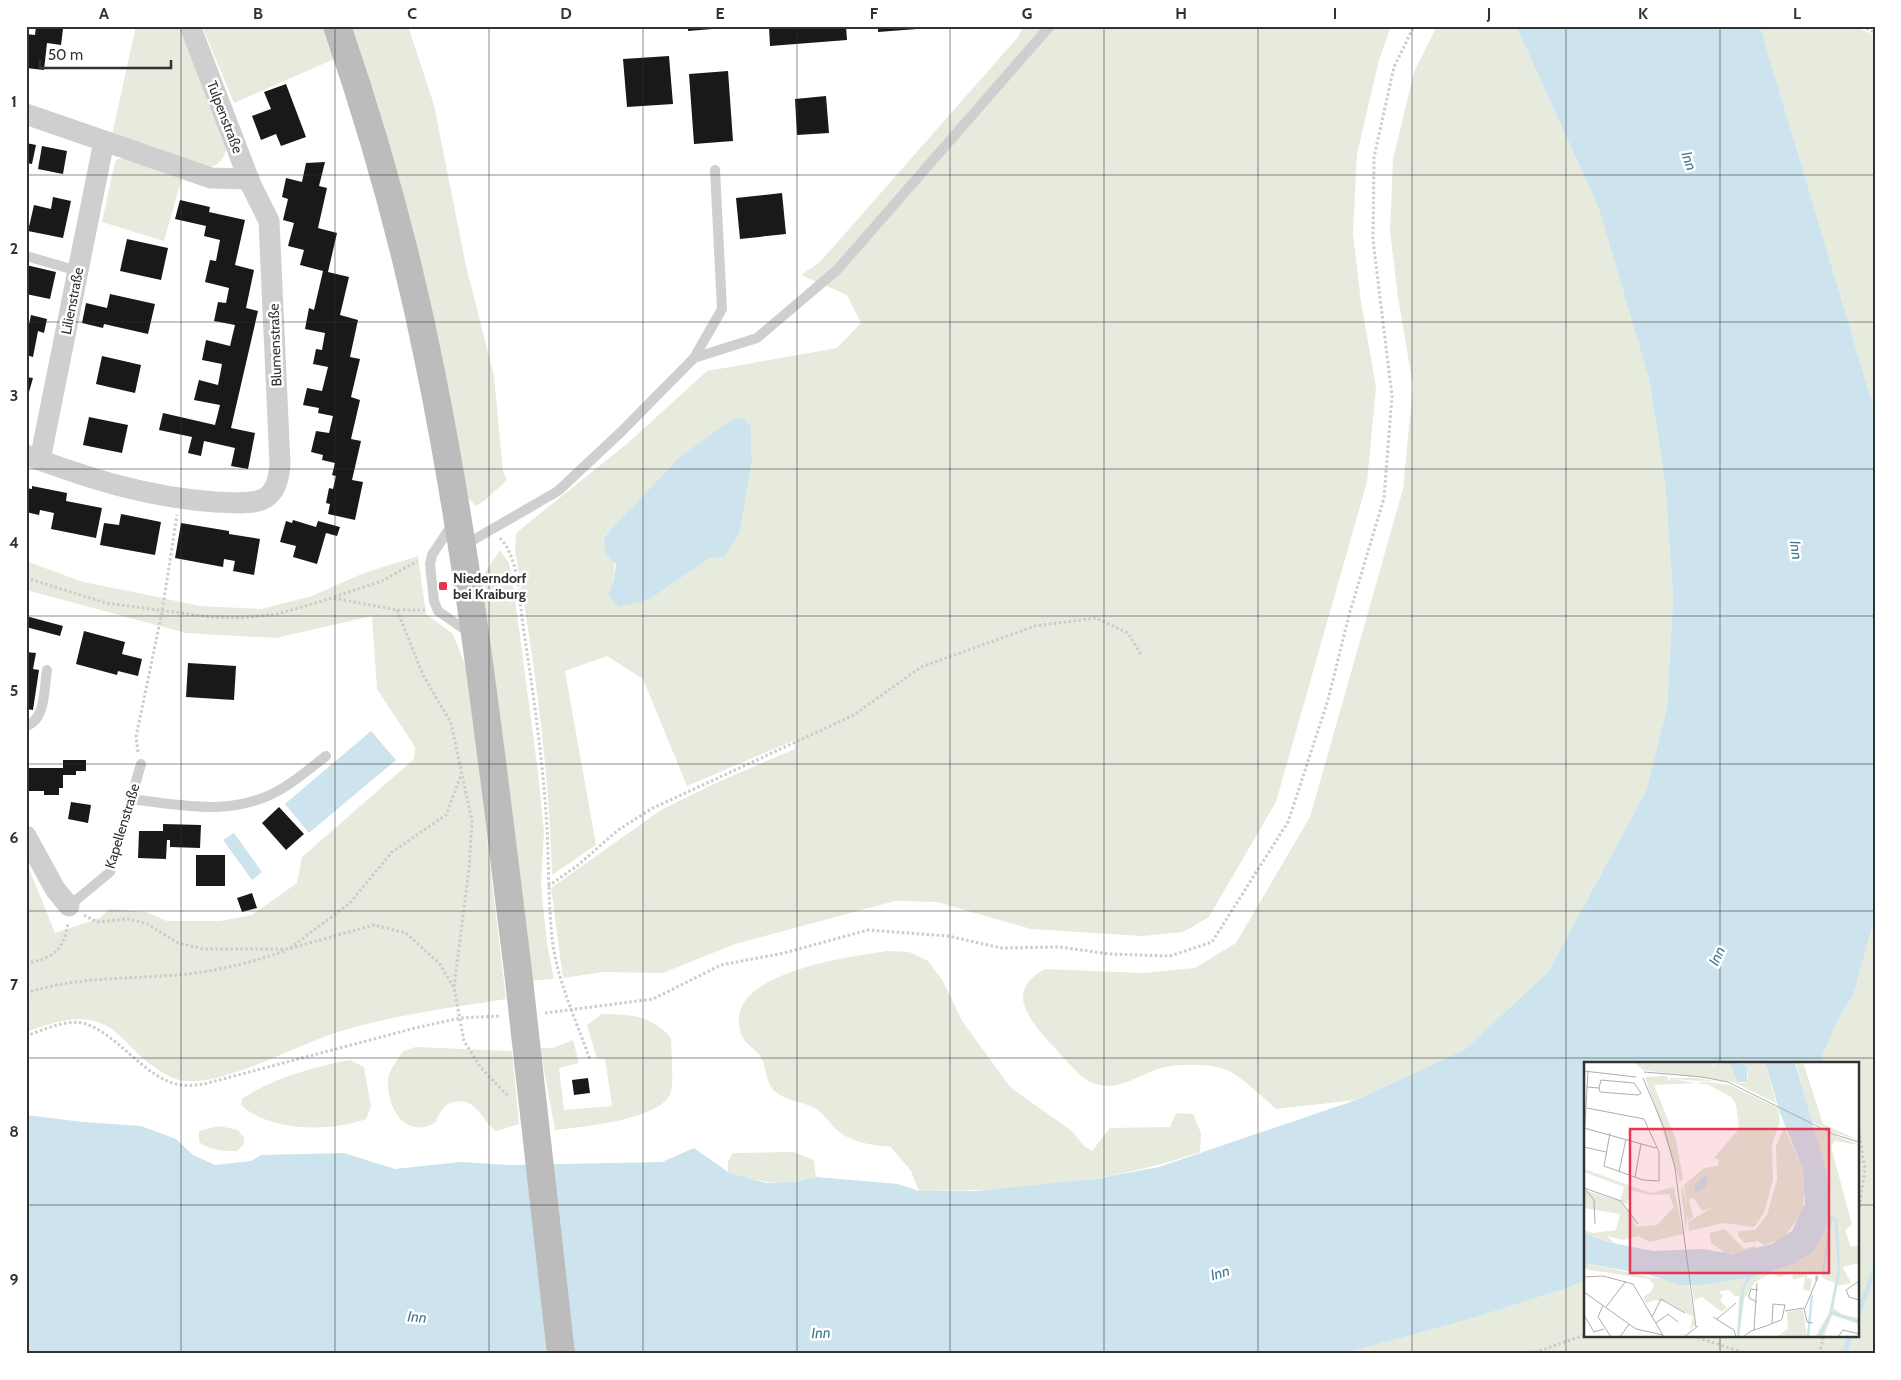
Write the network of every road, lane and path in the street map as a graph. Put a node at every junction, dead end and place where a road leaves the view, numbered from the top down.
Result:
1 (190, 26) edge
2 (338, 26) edge
3 (1050, 26) edge
4 (1414, 26) edge
5 (1862, 26) edge
6 (1875, 33) edge
7 (26, 114) edge
8 (104, 141) junction
9 (715, 170) dead end
10 (249, 179) junction
11 (26, 256) edge
12 (78, 271) junction
13 (694, 358) junction
14 (33, 458) edge
15 (179, 499) junction
16 (457, 516) junction
17 (492, 530) junction
18 (462, 547) junction
19 (432, 555) junction
20 (26, 578) edge
21 (333, 598) junction
22 (397, 610) junction
23 (438, 611) junction
24 (162, 612) junction
25 (476, 637) junction
26 (1142, 656) dead end
27 (47, 670) dead end
28 (26, 726) edge
29 (138, 753) dead end
30 (326, 756) dead end
31 (141, 764) dead end
32 (461, 775) junction
33 (130, 799) junction
34 (26, 836) edge
35 (548, 886) junction
36 (69, 906) junction
37 (288, 949) junction
38 (26, 962) edge
39 (454, 988) junction
40 (26, 993) edge
41 (574, 1011) junction
42 (544, 1013) dead end
43 (504, 1016) dead end
44 (461, 1018) junction
45 (26, 1036) edge
46 (590, 1060) dead end
47 (524, 1106) junction
48 (1858, 1127) edge
49 (1858, 1214) edge
50 (1584, 1335) edge
51 (1699, 1338) edge
52 (1823, 1338) edge
53 (561, 1354) edge
54 (1530, 1354) edge
55 (1625, 1354) edge
56 (1634, 1354) edge
57 (1747, 1354) edge
58 (1819, 1354) edge

1 - 10 street, Tulpenstraße
2 - 16 main road
3 - 13 lane
4 - 41 path
5 - 6 path
7 - 8 street
8 - 10 street
8 - 12 street, Lilienstraße
9 - 13 lane
10 - 15 street, Blumenstraße
11 - 12 lane
12 - 14 street, Lilienstraße
13 - 17 lane
14 - 15 street, Blumenstraße
15 - 24 path
16 - 18 main road
16 - 19 lane
17 - 18 lane
17 - 35 path
18 - 25 main road
19 - 21 path
19 - 23 lane
20 - 24 path
21 - 22 path
21 - 24 path
22 - 23 path
22 - 32 path
23 - 25 lane
24 - 29 path
25 - 47 main road, bridge
26 - 35 path
27 - 28 lane
30 - 33 lane
31 - 33 lane, Kapellenstraße
32 - 37 path
32 - 39 path
33 - 36 lane, Kapellenstraße
34 - 36 street
35 - 41 path
36 - 37 path
36 - 38 path
37 - 39 path
37 - 40 path
39 - 44 path
41 - 42 path
41 - 46 path
43 - 44 path
44 - 45 path
44 - 47 path
47 - 53 main road
48 - 49 path
50 - 54 path
51 - 57 path
52 - 58 path
55 - 56 path

